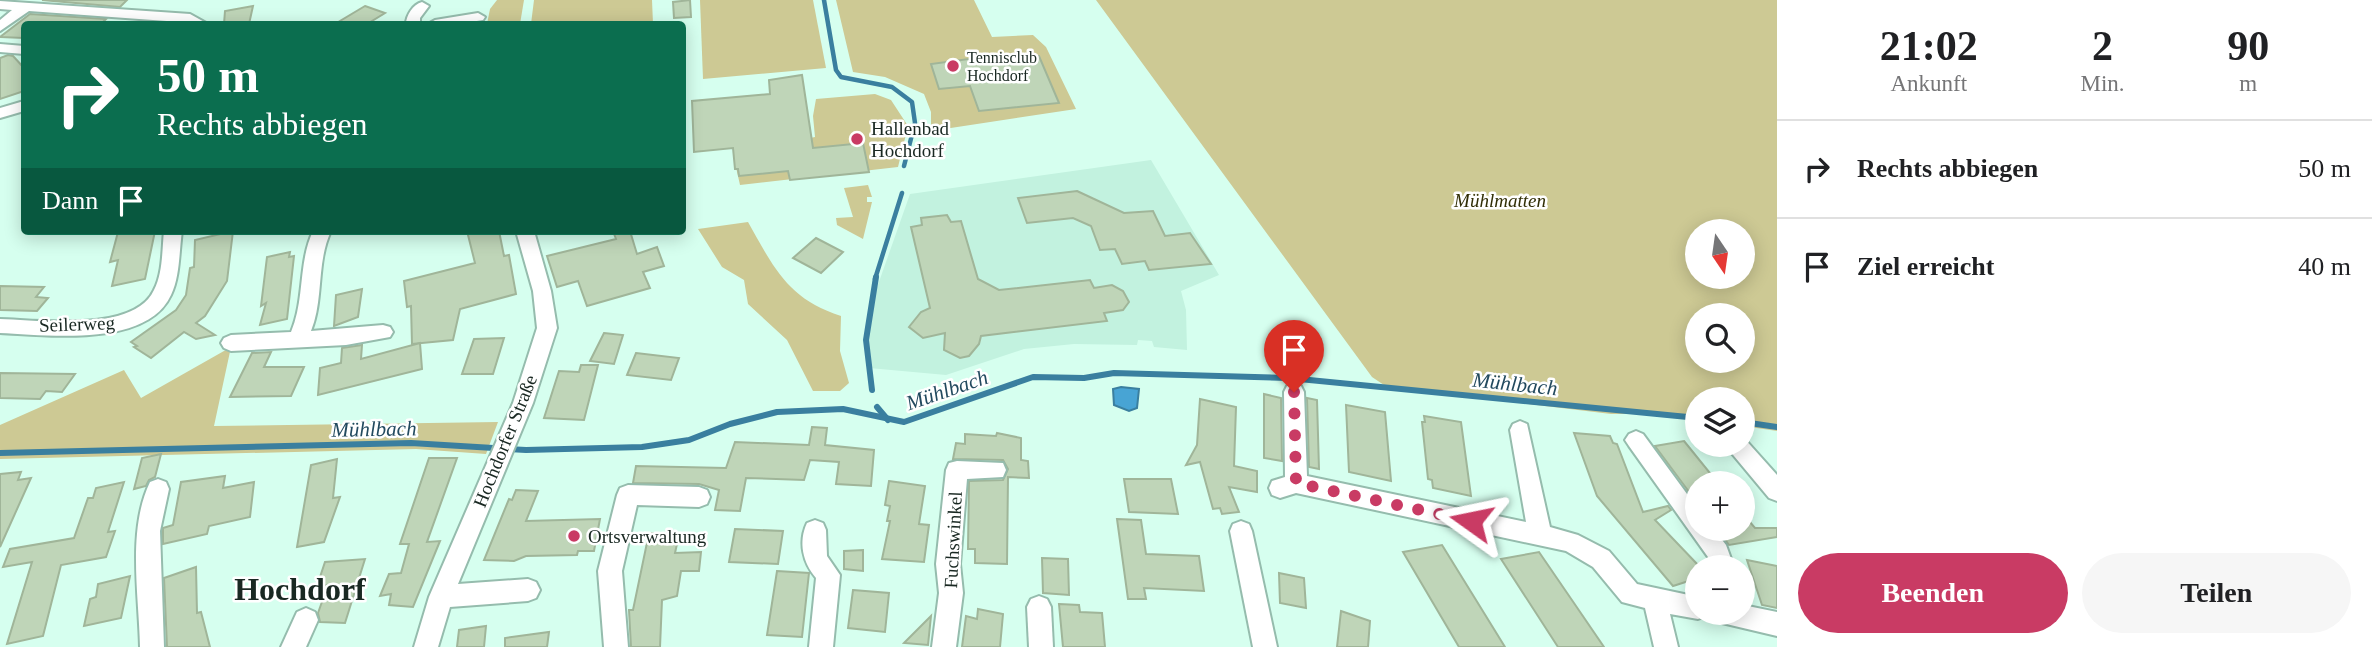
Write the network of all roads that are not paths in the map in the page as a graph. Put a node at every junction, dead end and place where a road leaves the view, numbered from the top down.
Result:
1 (486, 0) edge
2 (0, 5) edge
3 (422, 6) dead end
4 (25, 7) junction
5 (196, 21) edge
6 (414, 21) edge
7 (477, 21) edge
8 (0, 27) edge
9 (0, 48) edge
10 (21, 50) edge
11 (21, 107) edge
12 (0, 113) edge
13 (172, 235) edge
14 (319, 235) edge
15 (526, 235) edge
16 (0, 326) edge
17 (383, 332) dead end
18 (299, 337) junction
19 (231, 343) dead end
20 (1294, 392) dead end
21 (1520, 430) dead end
22 (1636, 440) dead end
23 (1748, 457) edge
24 (995, 470) dead end
25 (158, 489) dead end
26 (1777, 491) edge
27 (699, 497) dead end
28 (1685, 510) edge
29 (815, 530) dead end
30 (1241, 531) dead end
31 (1540, 536) junction
32 (528, 590) dead end
33 (441, 597) junction
34 (1655, 600) junction
35 (1685, 606) edge
36 (1039, 607) dead end
37 (1755, 619) edge
38 (306, 620) dead end
39 (1777, 624) edge
40 (152, 647) edge
41 (293, 647) edge
42 (426, 647) edge
43 (616, 647) edge
44 (821, 647) edge
45 (944, 647) edge
46 (1041, 647) edge
47 (1265, 647) edge
48 (1666, 647) edge

1 - 7 street
2 - 4 street
3 - 6 street
4 - 5 street
4 - 8 street
9 - 10 street
11 - 12 street
13 - 16 street, Seilerweg
14 - 18 street
15 - 33 street, Hochdorfer Straße
17 - 18 street
18 - 19 street
20 - 31 street
21 - 31 street
22 - 28 street
23 - 26 street
24 - 45 street, Fuchswinkel
25 - 40 street
27 - 43 street
29 - 44 street
30 - 47 street
31 - 34 street
32 - 33 street
33 - 42 street, Hochdorfer Straße
34 - 35 street
34 - 48 street
36 - 46 street
37 - 39 street
38 - 41 street

